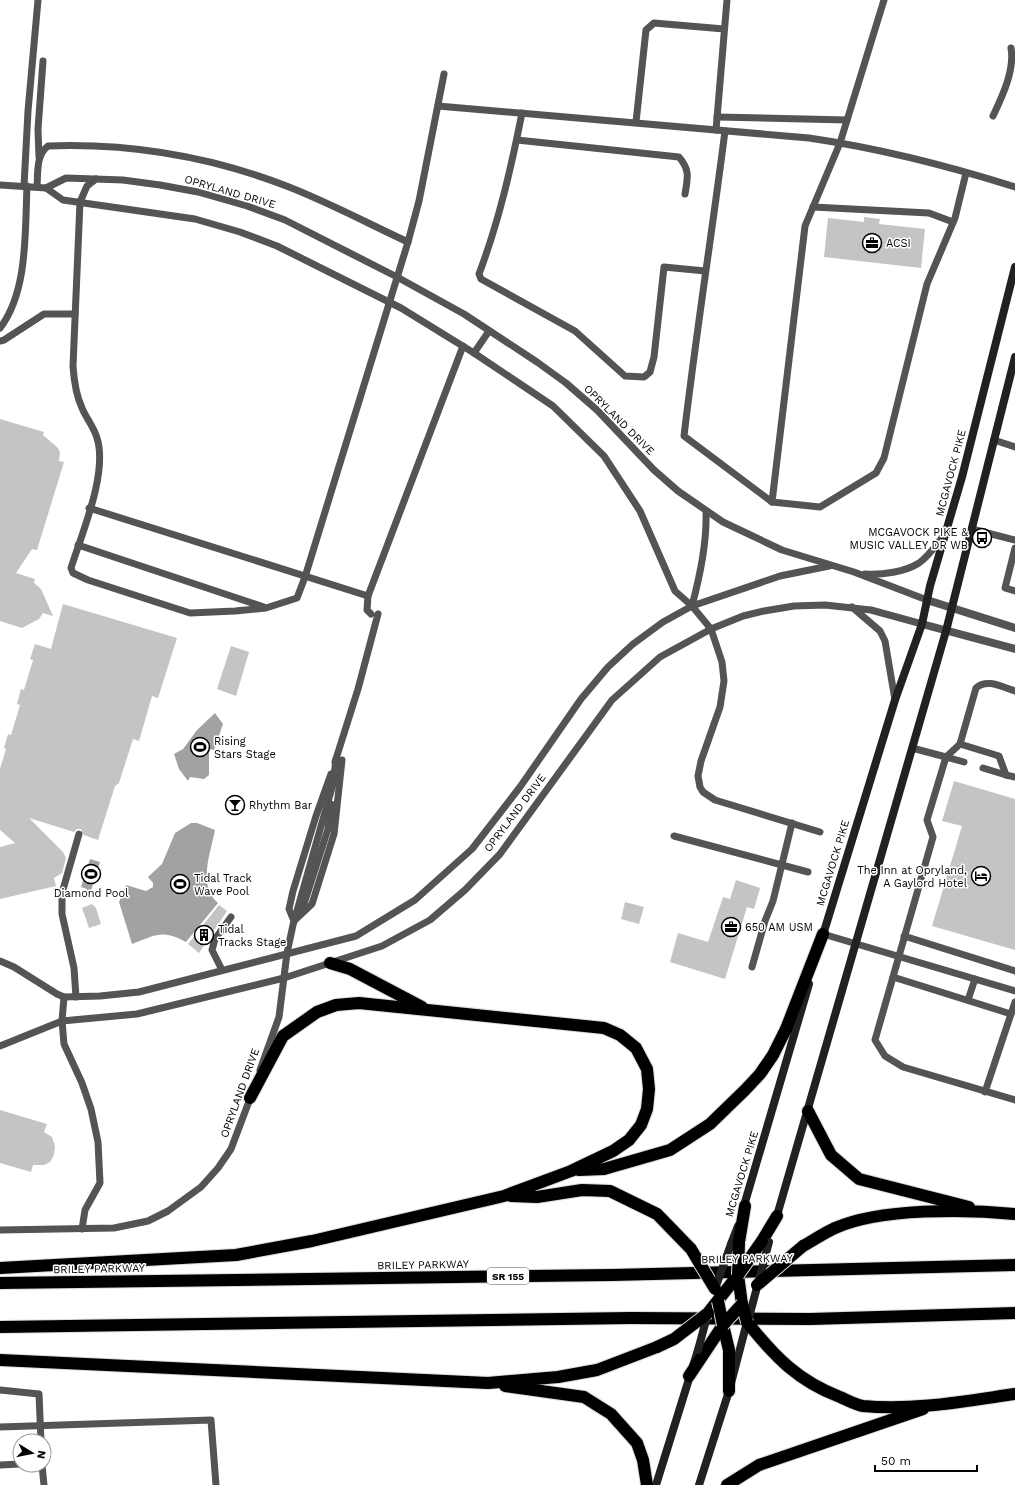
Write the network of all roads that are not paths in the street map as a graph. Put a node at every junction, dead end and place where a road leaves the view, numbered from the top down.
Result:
1 (38, 0) edge
2 (727, 0) edge
3 (884, 0) edge
4 (724, 29) junction
5 (1011, 48) dead end
6 (43, 61) dead end
7 (444, 74) dead end
8 (438, 106) junction
9 (522, 113) junction
10 (993, 116) dead end
11 (717, 117) junction
12 (847, 120) junction
13 (636, 122) junction
14 (716, 130) junction
15 (725, 131) junction
16 (517, 140) junction
17 (840, 143) junction
18 (39, 159) junction
19 (966, 173) junction
20 (96, 179) junction
21 (0, 185) edge
22 (26, 186) junction
23 (37, 187) junction
24 (1015, 187) edge
25 (46, 188) junction
26 (685, 194) dead end
27 (80, 202) junction
28 (813, 207) junction
29 (953, 222) junction
30 (408, 242) junction
31 (1015, 267) edge
32 (705, 271) junction
33 (397, 276) junction
34 (390, 302) junction
35 (75, 314) junction
36 (0, 328) edge
37 (489, 330) junction
38 (0, 341) edge
39 (463, 346) junction
40 (474, 353) junction
41 (1015, 357) edge
42 (1013, 371) edge
43 (994, 440) junction
44 (1015, 447) edge
45 (772, 502) junction
46 (89, 508) junction
47 (706, 511) junction
48 (972, 529) junction
49 (946, 534) junction
50 (1015, 540) edge
51 (78, 545) junction
52 (1015, 548) edge
53 (831, 566) junction
54 (854, 572) junction
55 (305, 577) junction
56 (1015, 591) edge
57 (368, 596) junction
58 (927, 600) junction
59 (692, 606) junction
60 (851, 607) junction
61 (266, 608) junction
62 (952, 609) junction
63 (922, 624) junction
64 (1015, 628) edge
65 (711, 629) junction
66 (946, 631) junction
67 (1015, 649) edge
68 (1015, 691) edge
69 (895, 700) junction
70 (960, 744) junction
71 (912, 748) junction
72 (946, 757) junction
73 (339, 760) junction
74 (964, 762) dead end
75 (984, 768) dead end
76 (1006, 775) junction
77 (1015, 777) edge
78 (333, 784) junction
79 (792, 824) junction
80 (820, 832) dead end
81 (79, 834) dead end
82 (674, 836) dead end
83 (782, 865) junction
84 (808, 872) dead end
85 (300, 916) junction
86 (231, 917) dead end
87 (294, 921) junction
88 (823, 934) junction
89 (904, 936) junction
90 (856, 943) junction
91 (287, 953) junction
92 (899, 956) junction
93 (0, 961) edge
94 (330, 963) junction
95 (752, 967) dead end
96 (222, 970) junction
97 (1015, 971) edge
98 (893, 977) junction
99 (284, 978) junction
100 (975, 979) junction
101 (1015, 991) edge
102 (64, 997) junction
103 (76, 997) junction
104 (968, 1000) junction
105 (1015, 1002) edge
106 (430, 1011) junction
107 (1011, 1014) junction
108 (62, 1021) junction
109 (0, 1046) edge
110 (986, 1092) junction
111 (250, 1098) junction
112 (1015, 1100) edge
113 (808, 1111) junction
114 (571, 1171) junction
115 (504, 1196) junction
116 (745, 1206) joint
117 (984, 1211) junction
118 (1015, 1214) edge
119 (777, 1216) joint
120 (82, 1229) junction
121 (0, 1230) edge
122 (766, 1242) junction
123 (735, 1243) junction
124 (1015, 1265) edge
125 (0, 1268) edge
126 (738, 1275) junction
127 (0, 1283) edge
128 (757, 1285) junction
129 (715, 1289) junction
130 (718, 1301) junction
131 (742, 1304) junction
132 (1015, 1312) edge
133 (708, 1313) junction
134 (747, 1322) junction
135 (723, 1325) junction
136 (0, 1327) edge
137 (702, 1350) junction
138 (734, 1350) junction
139 (0, 1360) edge
140 (689, 1376) joint
141 (488, 1383) junction
142 (0, 1390) edge
143 (729, 1390) joint
144 (1015, 1394) edge
145 (934, 1406) junction
146 (0, 1427) edge
147 (40, 1427) junction
148 (40, 1433) edge
149 (12, 1464) edge
150 (0, 1465) edge
151 (43, 1473) edge
152 (44, 1485) edge
153 (216, 1485) edge
154 (647, 1485) edge
155 (656, 1485) edge
156 (699, 1485) edge
157 (727, 1485) edge

1 - 22 lane
2 - 4 lane
3 - 12 lane
4 - 11 lane
4 - 13 lane
5 - 10 lane
6 - 18 lane
7 - 8 lane
8 - 9 lane
8 - 30 lane
9 - 13 lane
9 - 16 lane
11 - 12 lane
11 - 14 lane
12 - 17 lane
13 - 14 lane
14 - 15 lane
15 - 17 lane
15 - 32 lane
16 - 26 lane
16 - 32 lane
17 - 19 lane
17 - 28 lane
18 - 23 lane
18 - 30 lane
19 - 24 lane
19 - 29 lane
20 - 25 lane, OPRYLAND DRIVE
20 - 27 lane
20 - 33 lane, OPRYLAND DRIVE
21 - 22 lane
22 - 23 lane
22 - 36 lane
23 - 25 lane
25 - 27 lane
27 - 34 lane
27 - 35 lane
28 - 29 lane
28 - 45 lane
29 - 45 lane
30 - 33 lane
31 - 49 street, MCGAVOCK PIKE
32 - 45 lane
33 - 34 lane
33 - 37 lane, OPRYLAND DRIVE
34 - 39 lane
34 - 55 lane
35 - 38 lane
35 - 46 lane
37 - 40 lane
37 - 47 lane, OPRYLAND DRIVE
39 - 40 lane
39 - 57 lane
40 - 59 lane
41 - 42 street
42 - 43 street
43 - 44 lane
43 - 48 street
46 - 51 lane
46 - 55 lane
47 - 53 lane, OPRYLAND DRIVE
47 - 59 lane
48 - 50 lane
48 - 62 street
49 - 54 lane
49 - 58 street, MCGAVOCK PIKE
51 - 61 lane
51 - 61 lane
52 - 56 lane
53 - 54 lane, OPRYLAND DRIVE
53 - 59 lane, OPRYLAND DRIVE
54 - 58 lane, OPRYLAND DRIVE
55 - 57 lane
55 - 61 lane
57 - 73 lane
58 - 62 street
58 - 63 street, MCGAVOCK PIKE
59 - 65 lane
59 - 91 lane, OPRYLAND DRIVE
60 - 63 lane, OPRYLAND DRIVE
60 - 65 lane, OPRYLAND DRIVE
60 - 69 lane
62 - 64 street
62 - 66 street
63 - 66 street
63 - 69 street, MCGAVOCK PIKE
65 - 79 lane
65 - 94 lane, OPRYLAND DRIVE
66 - 67 street
66 - 71 street
68 - 70 lane
69 - 88 street, MCGAVOCK PIKE
70 - 72 lane
70 - 76 lane
71 - 72 lane
71 - 90 street
72 - 74 lane
72 - 89 lane
73 - 78 lane
73 - 85 lane
73 - 87 lane
75 - 76 lane
76 - 77 lane
78 - 85 lane
78 - 87 lane
79 - 80 lane
79 - 83 lane
81 - 103 lane
82 - 83 lane
83 - 84 lane
83 - 95 lane
85 - 87 lane
86 - 96 lane
87 - 91 lane
88 - 90 lane
88 - 114 highway
88 - 116 street, MCGAVOCK PIKE
89 - 92 lane
89 - 97 lane
90 - 92 lane
90 - 113 street
91 - 96 lane, OPRYLAND DRIVE
91 - 99 lane, OPRYLAND DRIVE
92 - 98 lane
92 - 100 lane
93 - 102 lane, OPRYLAND DRIVE
94 - 99 lane, OPRYLAND DRIVE
94 - 106 highway
96 - 103 lane, OPRYLAND DRIVE
98 - 104 lane
98 - 110 lane
99 - 108 lane, OPRYLAND DRIVE
99 - 111 lane, OPRYLAND DRIVE
100 - 101 lane
100 - 104 lane
102 - 103 lane, OPRYLAND DRIVE
102 - 108 lane
104 - 107 lane
105 - 107 lane
106 - 111 highway
106 - 114 highway
107 - 110 lane
108 - 109 lane, OPRYLAND DRIVE
108 - 120 lane
110 - 112 lane
111 - 120 lane, OPRYLAND DRIVE
113 - 117 highway
113 - 119 street
114 - 115 highway
115 - 125 highway
115 - 129 highway, bridge
116 - 123 highway
117 - 118 highway
117 - 128 highway, bridge
119 - 122 highway
120 - 121 lane, OPRYLAND DRIVE
122 - 126 highway, bridge
122 - 128 street, bridge
123 - 126 highway, bridge
123 - 129 street, bridge
124 - 127 highway, BRILEY PARKWAY / SR 155
126 - 130 highway
126 - 131 highway
128 - 131 highway
128 - 134 street, bridge
129 - 130 highway
129 - 133 street
130 - 133 highway
130 - 135 highway, bridge
131 - 134 highway, bridge
131 - 135 highway, bridge
132 - 136 highway
133 - 137 street, bridge
133 - 141 highway, bridge
134 - 138 street
134 - 145 highway
135 - 137 highway
135 - 138 highway
137 - 140 highway
138 - 143 highway
139 - 141 highway
140 - 155 street
141 - 154 highway
142 - 147 lane
143 - 156 street
144 - 145 highway
145 - 157 highway
146 - 147 lane
147 - 148 lane
147 - 153 lane
149 - 150 lane
151 - 152 lane

